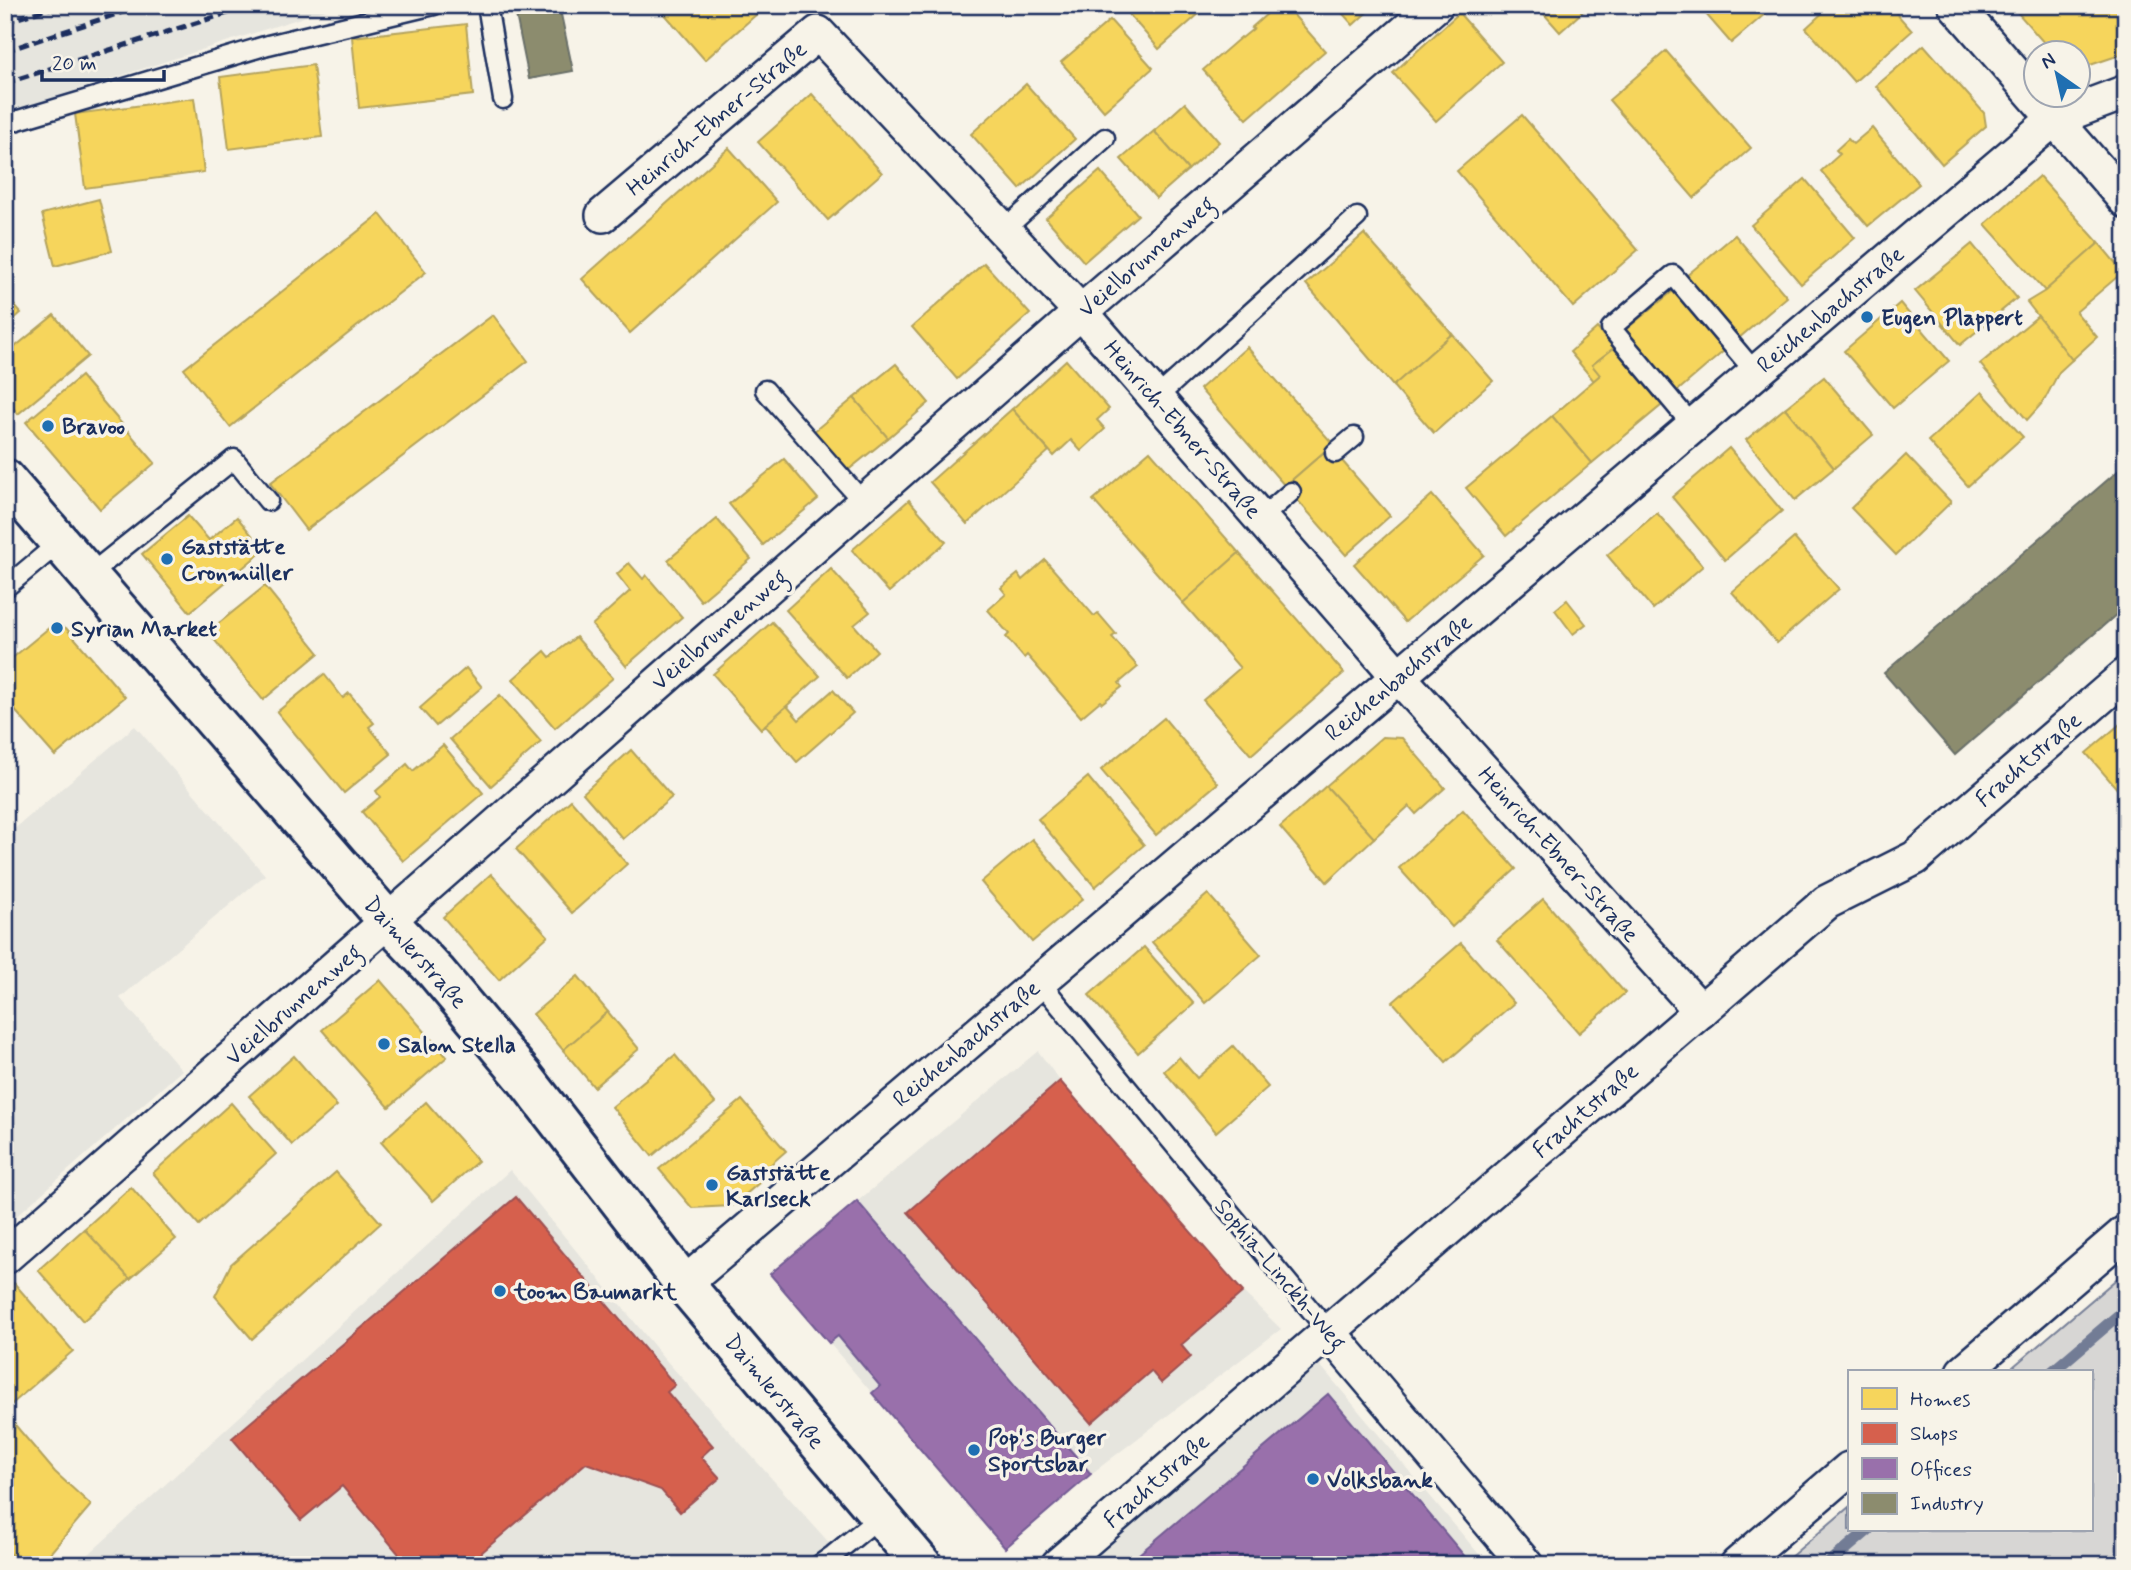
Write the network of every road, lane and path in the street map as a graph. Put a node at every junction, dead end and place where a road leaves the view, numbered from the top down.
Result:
1 (433, 5) edge
2 (487, 5) edge
3 (1436, 5) edge
4 (1960, 7) edge
5 (2126, 92) edge
6 (503, 99) dead end
7 (2054, 119) junction
8 (5, 124) edge
9 (1105, 138) dead end
10 (2126, 201) edge
11 (603, 215) dead end
12 (1357, 217) dead end
13 (1004, 230) junction
14 (1081, 312) junction
15 (1755, 372) junction
16 (765, 390) dead end
17 (1157, 398) junction
18 (1693, 426) junction
19 (1354, 437) dead end
20 (1335, 453) dead end
21 (5, 479) edge
22 (1290, 492) dead end
23 (268, 501) dead end
24 (863, 502) junction
25 (1261, 518) junction
26 (60, 542) junction
27 (89, 575) junction
28 (5, 588) edge
29 (2126, 674) edge
30 (1398, 676) junction
31 (387, 920) junction
32 (1039, 981) junction
33 (1701, 1011) junction
34 (2126, 1232) edge
35 (5, 1256) edge
36 (684, 1283) junction
37 (1328, 1331) junction
38 (1965, 1370) edge
39 (1848, 1470) edge
40 (881, 1516) junction
41 (818, 1565) edge
42 (922, 1565) edge
43 (1058, 1565) edge
44 (1526, 1565) edge
45 (1737, 1565) edge

1 - 8 lane
2 - 6 lane
3 - 14 street, Veielbrunnenweg
4 - 7 street
5 - 7 street, Reichenbachstraße
7 - 10 street
7 - 15 street, Reichenbachstraße
9 - 13 lane
11 - 13 street, Heinrich-Ebner-Straße
12 - 17 lane
13 - 14 street, Heinrich-Ebner-Straße
14 - 17 street, Heinrich-Ebner-Straße
14 - 24 street, Veielbrunnenweg
15 - 18 street, Reichenbachstraße
15 - 18 lane
16 - 24 lane
17 - 25 street, Heinrich-Ebner-Straße
18 - 30 street, Reichenbachstraße
19 - 20 lane
21 - 26 street, Daimlerstraße
22 - 25 lane
23 - 27 lane
24 - 31 street, Veielbrunnenweg
25 - 30 street, Heinrich-Ebner-Straße
26 - 27 street, Daimlerstraße
26 - 28 lane
27 - 31 street, Daimlerstraße
29 - 33 street, Frachtstraße
30 - 32 street, Reichenbachstraße
30 - 33 street, Heinrich-Ebner-Straße
31 - 35 street, Veielbrunnenweg
31 - 36 street, Daimlerstraße
32 - 36 street, Reichenbachstraße
32 - 37 lane, Sophia-Linckh-Weg
33 - 37 street, Frachtstraße
34 - 38 street
36 - 40 street, Daimlerstraße
37 - 43 street, Frachtstraße
37 - 44 street, Sophia-Linckh-Weg
39 - 45 street
40 - 41 lane
40 - 42 street, Daimlerstraße

